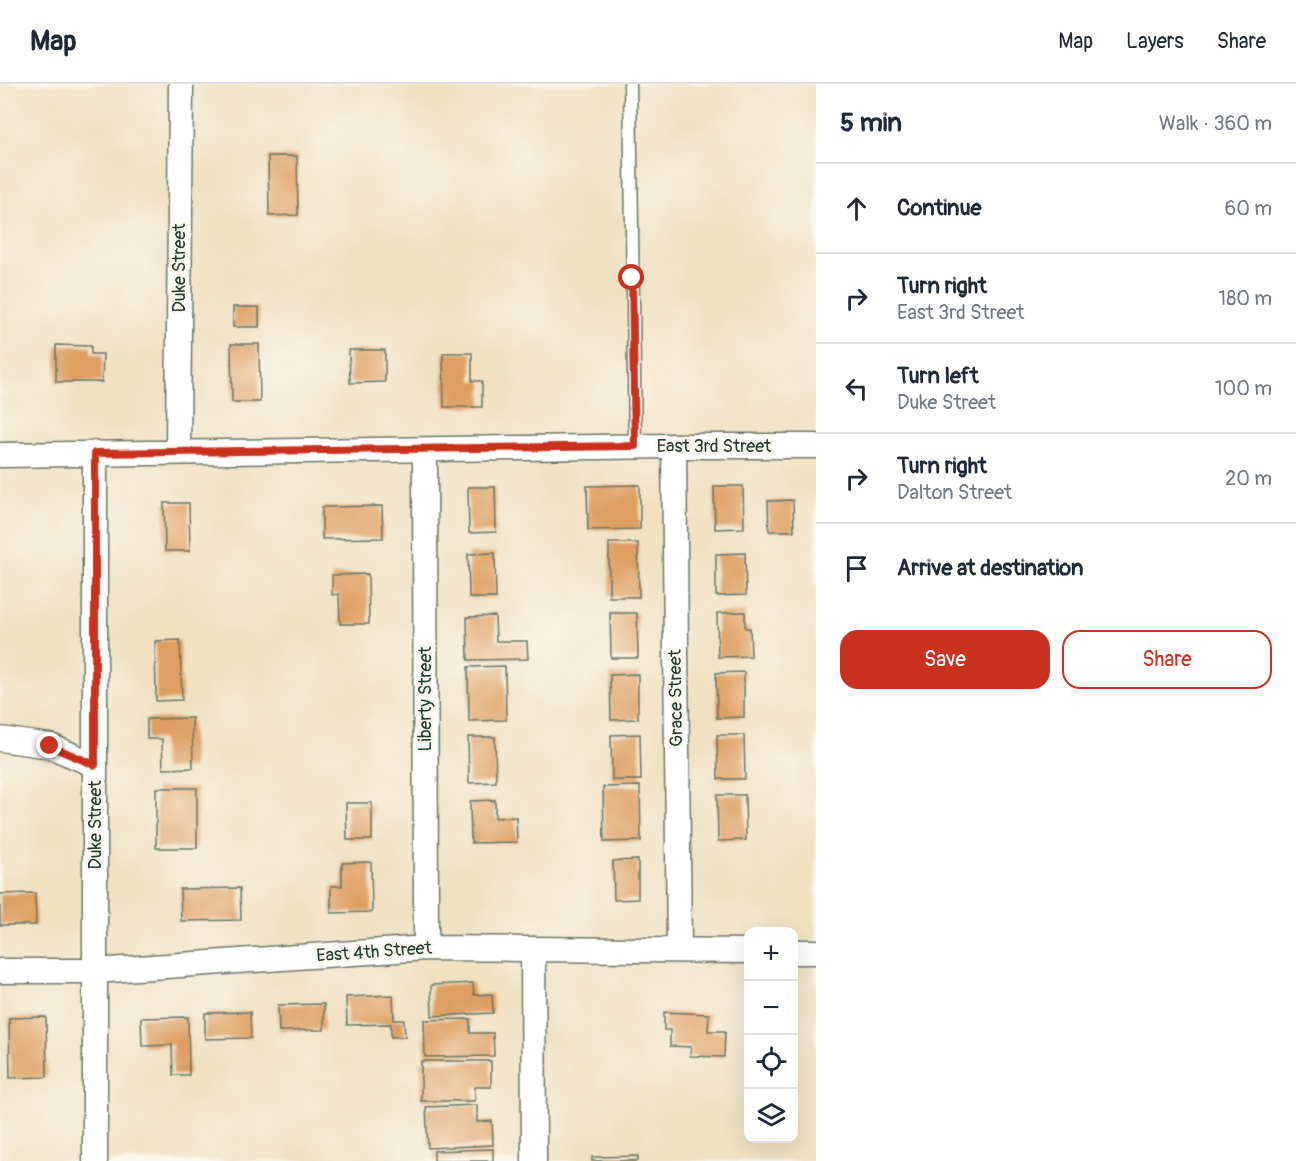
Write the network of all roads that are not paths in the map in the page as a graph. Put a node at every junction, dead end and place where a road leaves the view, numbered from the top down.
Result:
1 (181, 84) edge
2 (630, 84) edge
3 (635, 446) junction
4 (674, 446) junction
5 (816, 446) edge
6 (425, 450) junction
7 (178, 452) junction
8 (95, 453) junction
9 (0, 455) edge
10 (0, 739) edge
11 (95, 765) junction
12 (426, 948) junction
13 (533, 949) junction
14 (679, 950) junction
15 (744, 951) edge
16 (798, 952) edge
17 (816, 952) edge
18 (0, 971) edge
19 (95, 971) junction
20 (95, 1161) edge
21 (534, 1161) edge

1 - 7 street, Duke Street
2 - 3 lane
3 - 4 street, East 3rd Street
3 - 6 street, East 3rd Street
4 - 5 street, East 3rd Street
4 - 14 street, Grace Street
6 - 7 street, East 3rd Street
6 - 12 street, Liberty Street
7 - 8 street, East 3rd Street
8 - 9 street, East 3rd Street
8 - 11 street, Duke Street
10 - 11 street
11 - 19 street, Duke Street
12 - 13 street, East 4th Street
12 - 19 street, East 4th Street
13 - 14 street, East 4th Street
13 - 21 street
14 - 15 street, East 4th Street
16 - 17 street
18 - 19 street, East 4th Street
19 - 20 street, Duke Street

